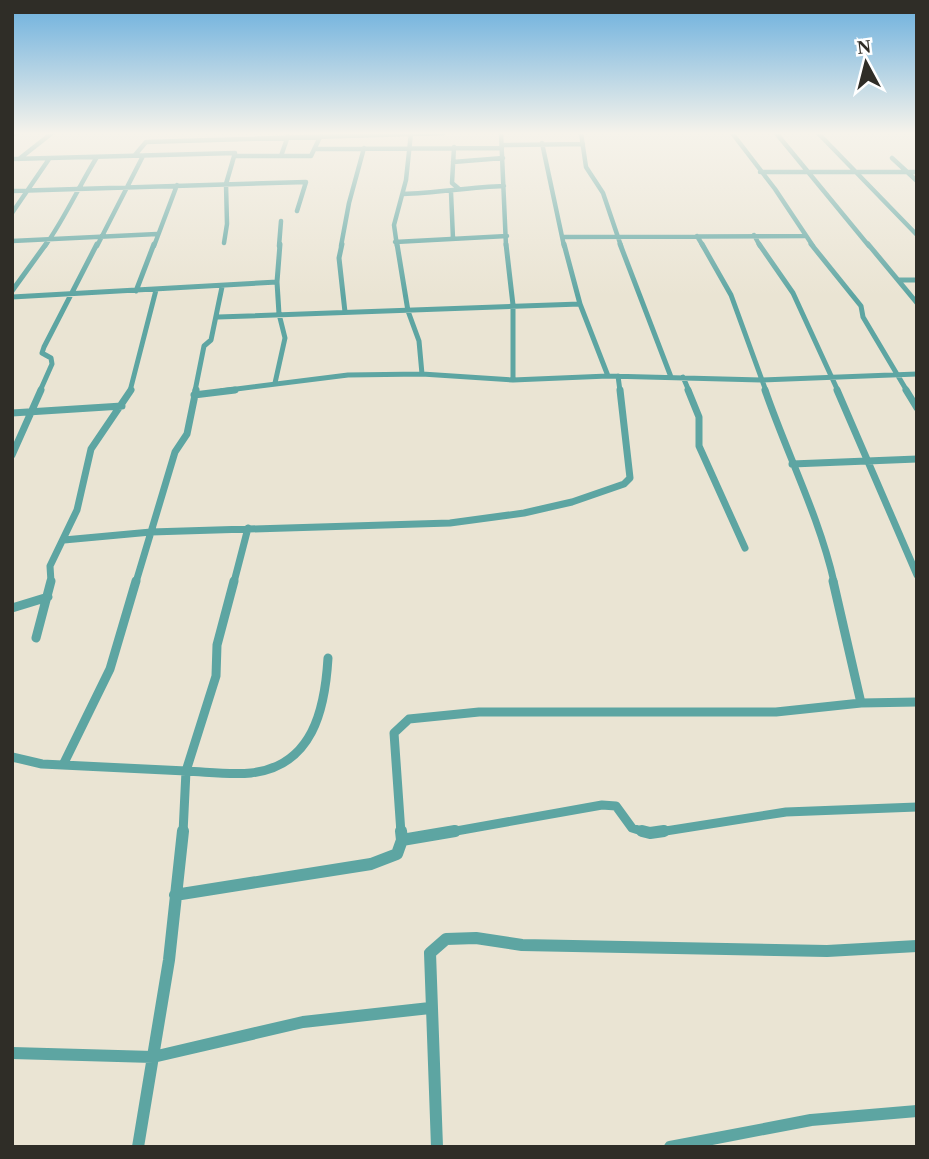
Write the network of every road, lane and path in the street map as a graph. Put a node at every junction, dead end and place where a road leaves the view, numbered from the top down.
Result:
1 (30, 187) edge
2 (121, 187) edge
3 (125, 187) edge
4 (176, 187) edge
5 (226, 187) edge
6 (304, 187) edge
7 (355, 187) edge
8 (404, 187) edge
9 (479, 187) edge
10 (504, 187) edge
11 (552, 187) edge
12 (597, 187) edge
13 (773, 187) edge
14 (822, 187) edge
15 (871, 187) edge
16 (78, 188) junction
17 (458, 188) joint
18 (12, 191) edge
19 (27, 191) junction
20 (451, 192) junction
21 (403, 194) junction
22 (297, 211) dead end
23 (12, 212) edge
24 (281, 221) dead end
25 (916, 233) edge
26 (157, 234) junction
27 (754, 235) junction
28 (101, 236) junction
29 (507, 236) junction
30 (697, 236) junction
31 (805, 236) junction
32 (563, 237) junction
33 (618, 237) junction
34 (49, 239) junction
35 (453, 239) junction
36 (12, 242) edge
37 (395, 242) junction
38 (224, 243) dead end
39 (899, 280) junction
40 (917, 280) edge
41 (277, 282) junction
42 (222, 287) junction
43 (156, 290) junction
44 (12, 291) edge
45 (136, 291) junction
46 (74, 294) junction
47 (12, 297) edge
48 (917, 303) edge
49 (580, 304) junction
50 (513, 305) junction
51 (408, 311) junction
52 (345, 312) junction
53 (279, 314) junction
54 (218, 317) junction
55 (422, 374) junction
56 (917, 374) edge
57 (896, 375) junction
58 (608, 376) junction
59 (618, 376) junction
60 (831, 376) junction
61 (671, 377) junction
62 (683, 377) junction
63 (513, 380) junction
64 (761, 380) junction
65 (275, 383) junction
66 (194, 395) junction
67 (122, 406) junction
68 (917, 408) edge
69 (32, 412) junction
70 (12, 413) edge
71 (12, 455) edge
72 (917, 459) edge
73 (870, 461) junction
74 (792, 464) junction
75 (248, 528) junction
76 (151, 532) junction
77 (64, 540) junction
78 (745, 548) dead end
79 (917, 575) edge
80 (48, 597) junction
81 (12, 608) edge
82 (36, 638) dead end
83 (328, 659) dead end
84 (917, 702) edge
85 (862, 703) junction
86 (12, 757) edge
87 (63, 765) junction
88 (186, 771) junction
89 (917, 807) edge
90 (402, 840) junction
91 (176, 895) junction
92 (917, 946) edge
93 (430, 1009) junction
94 (12, 1053) edge
95 (153, 1057) junction
96 (917, 1111) edge
97 (138, 1147) edge
98 (436, 1147) edge
99 (670, 1147) edge

1 - 19 street
2 - 16 street
3 - 28 street
4 - 26 street
5 - 38 street
6 - 22 street
7 - 52 street
8 - 21 street
9 - 17 street
10 - 29 street
11 - 32 street
12 - 33 street
13 - 31 street
14 - 39 street
15 - 25 street
16 - 19 street
16 - 34 street
17 - 20 street
18 - 19 street
19 - 23 street
20 - 21 street
20 - 35 street
21 - 37 street
24 - 41 street
26 - 28 street
26 - 45 street
27 - 30 street
27 - 31 street
27 - 60 street
28 - 34 street
28 - 46 street
29 - 35 street
29 - 50 street
30 - 33 street
30 - 64 street
31 - 57 street
32 - 33 street
32 - 49 street
33 - 61 street
34 - 36 street
34 - 44 street
35 - 37 street
37 - 51 street
39 - 40 street
39 - 48 street
41 - 42 street
41 - 53 street
42 - 43 street
42 - 54 street
43 - 45 street
43 - 67 street
45 - 46 street
46 - 47 street
46 - 69 street
49 - 50 street
49 - 58 street
50 - 51 street
50 - 63 street
51 - 52 street
51 - 55 street
52 - 53 street
53 - 54 street
53 - 65 street
54 - 66 street
55 - 63 street
55 - 65 street
56 - 57 street
57 - 60 street
57 - 68 street
58 - 59 street
58 - 63 street
59 - 61 street
59 - 75 street
60 - 64 street
60 - 73 street
61 - 62 street
62 - 64 street
62 - 78 street
64 - 74 street
65 - 66 street
66 - 76 street
67 - 69 street
67 - 77 street
69 - 70 street
69 - 71 street
72 - 73 street
73 - 74 street
73 - 79 street
74 - 85 street
75 - 76 street
75 - 88 street
76 - 77 street
76 - 87 street
77 - 80 street
80 - 81 street
80 - 82 street
83 - 88 street
84 - 85 street
85 - 90 street
86 - 87 street
87 - 88 street
88 - 91 street
89 - 90 street
90 - 91 street
91 - 95 street
92 - 93 street
93 - 95 street
93 - 98 street
94 - 95 street
95 - 97 street
96 - 99 street

